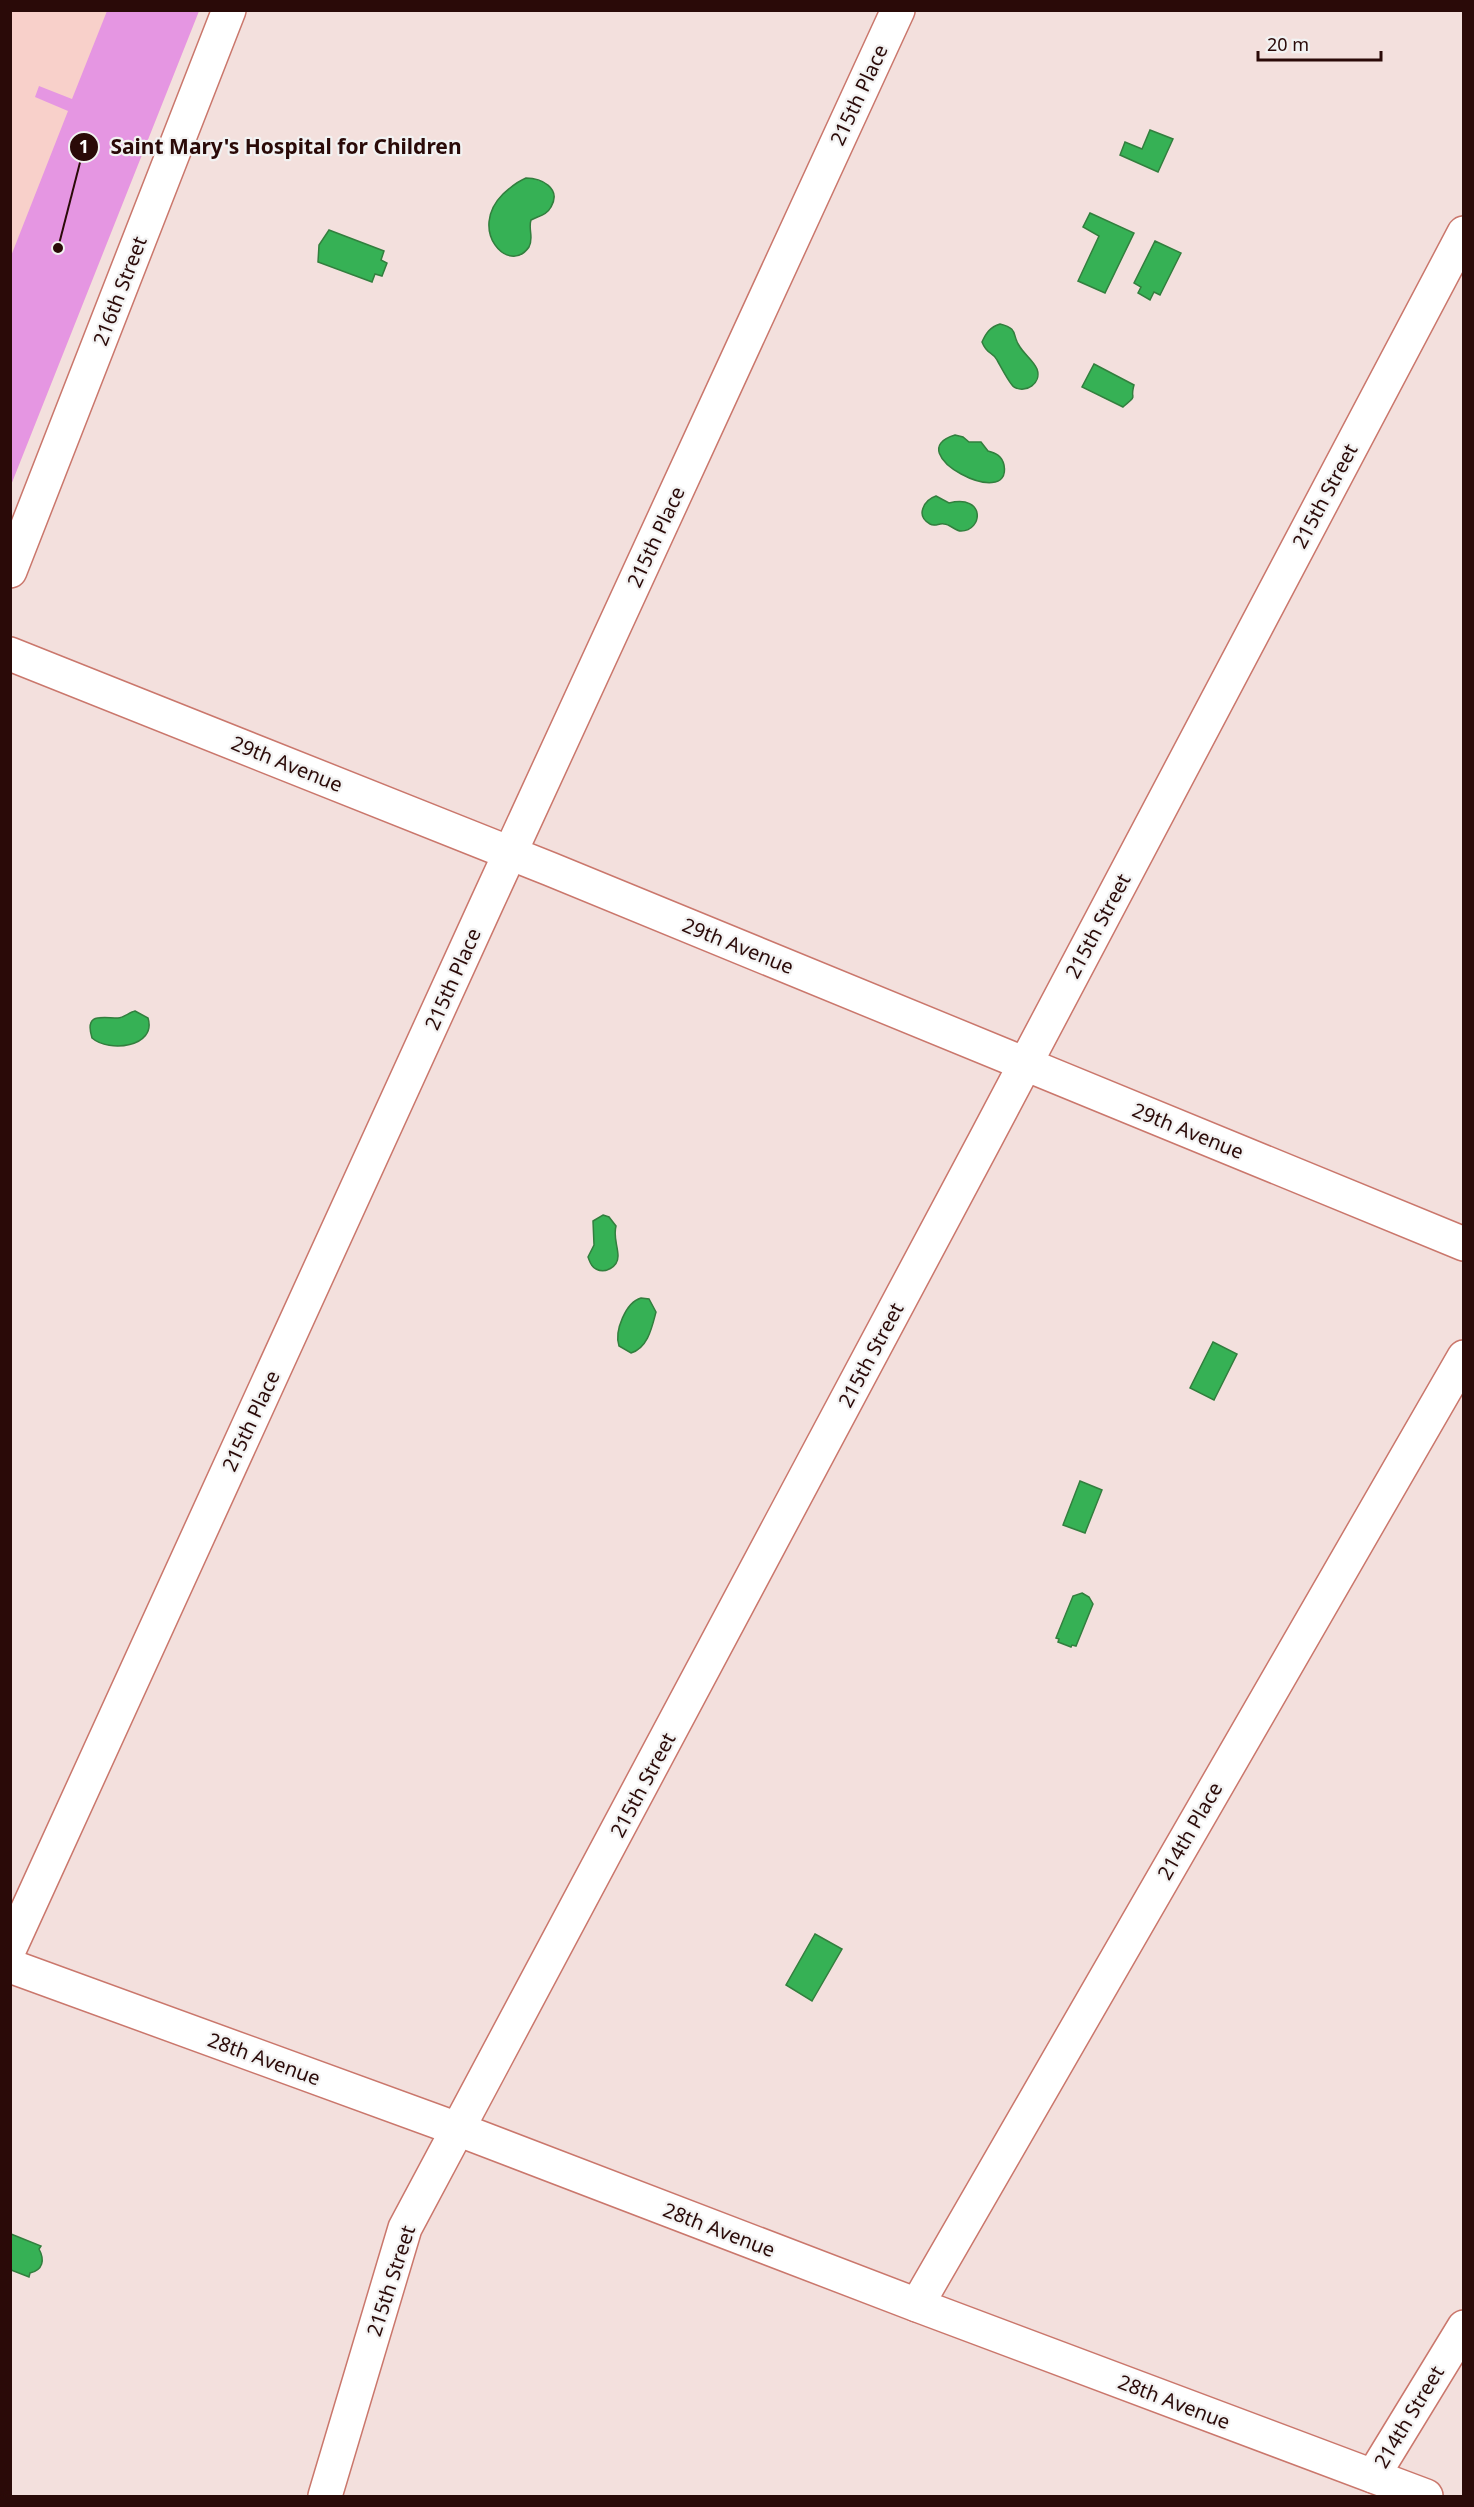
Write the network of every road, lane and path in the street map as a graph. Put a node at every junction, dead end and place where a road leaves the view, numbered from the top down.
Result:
1 (229, 10) edge
2 (898, 10) edge
3 (1464, 233) edge
4 (10, 571) edge
5 (10, 654) edge
6 (510, 853) junction
7 (1025, 1064) junction
8 (1464, 1244) edge
9 (1464, 1358) edge
10 (10, 1948) edge
11 (10, 1966) edge
12 (460, 2130) junction
13 (917, 2306) junction
14 (1464, 2327) edge
15 (1373, 2476) junction
16 (325, 2496) edge
17 (1426, 2496) edge

1 - 4 street, 216th Street
2 - 6 street, 215th Place
3 - 7 street, 215th Street
5 - 6 street, 29th Avenue
6 - 7 street, 29th Avenue
6 - 10 street, 215th Place
7 - 8 street, 29th Avenue
7 - 12 street, 215th Street
9 - 13 street, 214th Place
11 - 12 street, 28th Avenue
12 - 13 street, 28th Avenue
12 - 16 street, 215th Street
13 - 15 street, 28th Avenue
14 - 15 street, 214th Street
15 - 17 street, 28th Avenue

